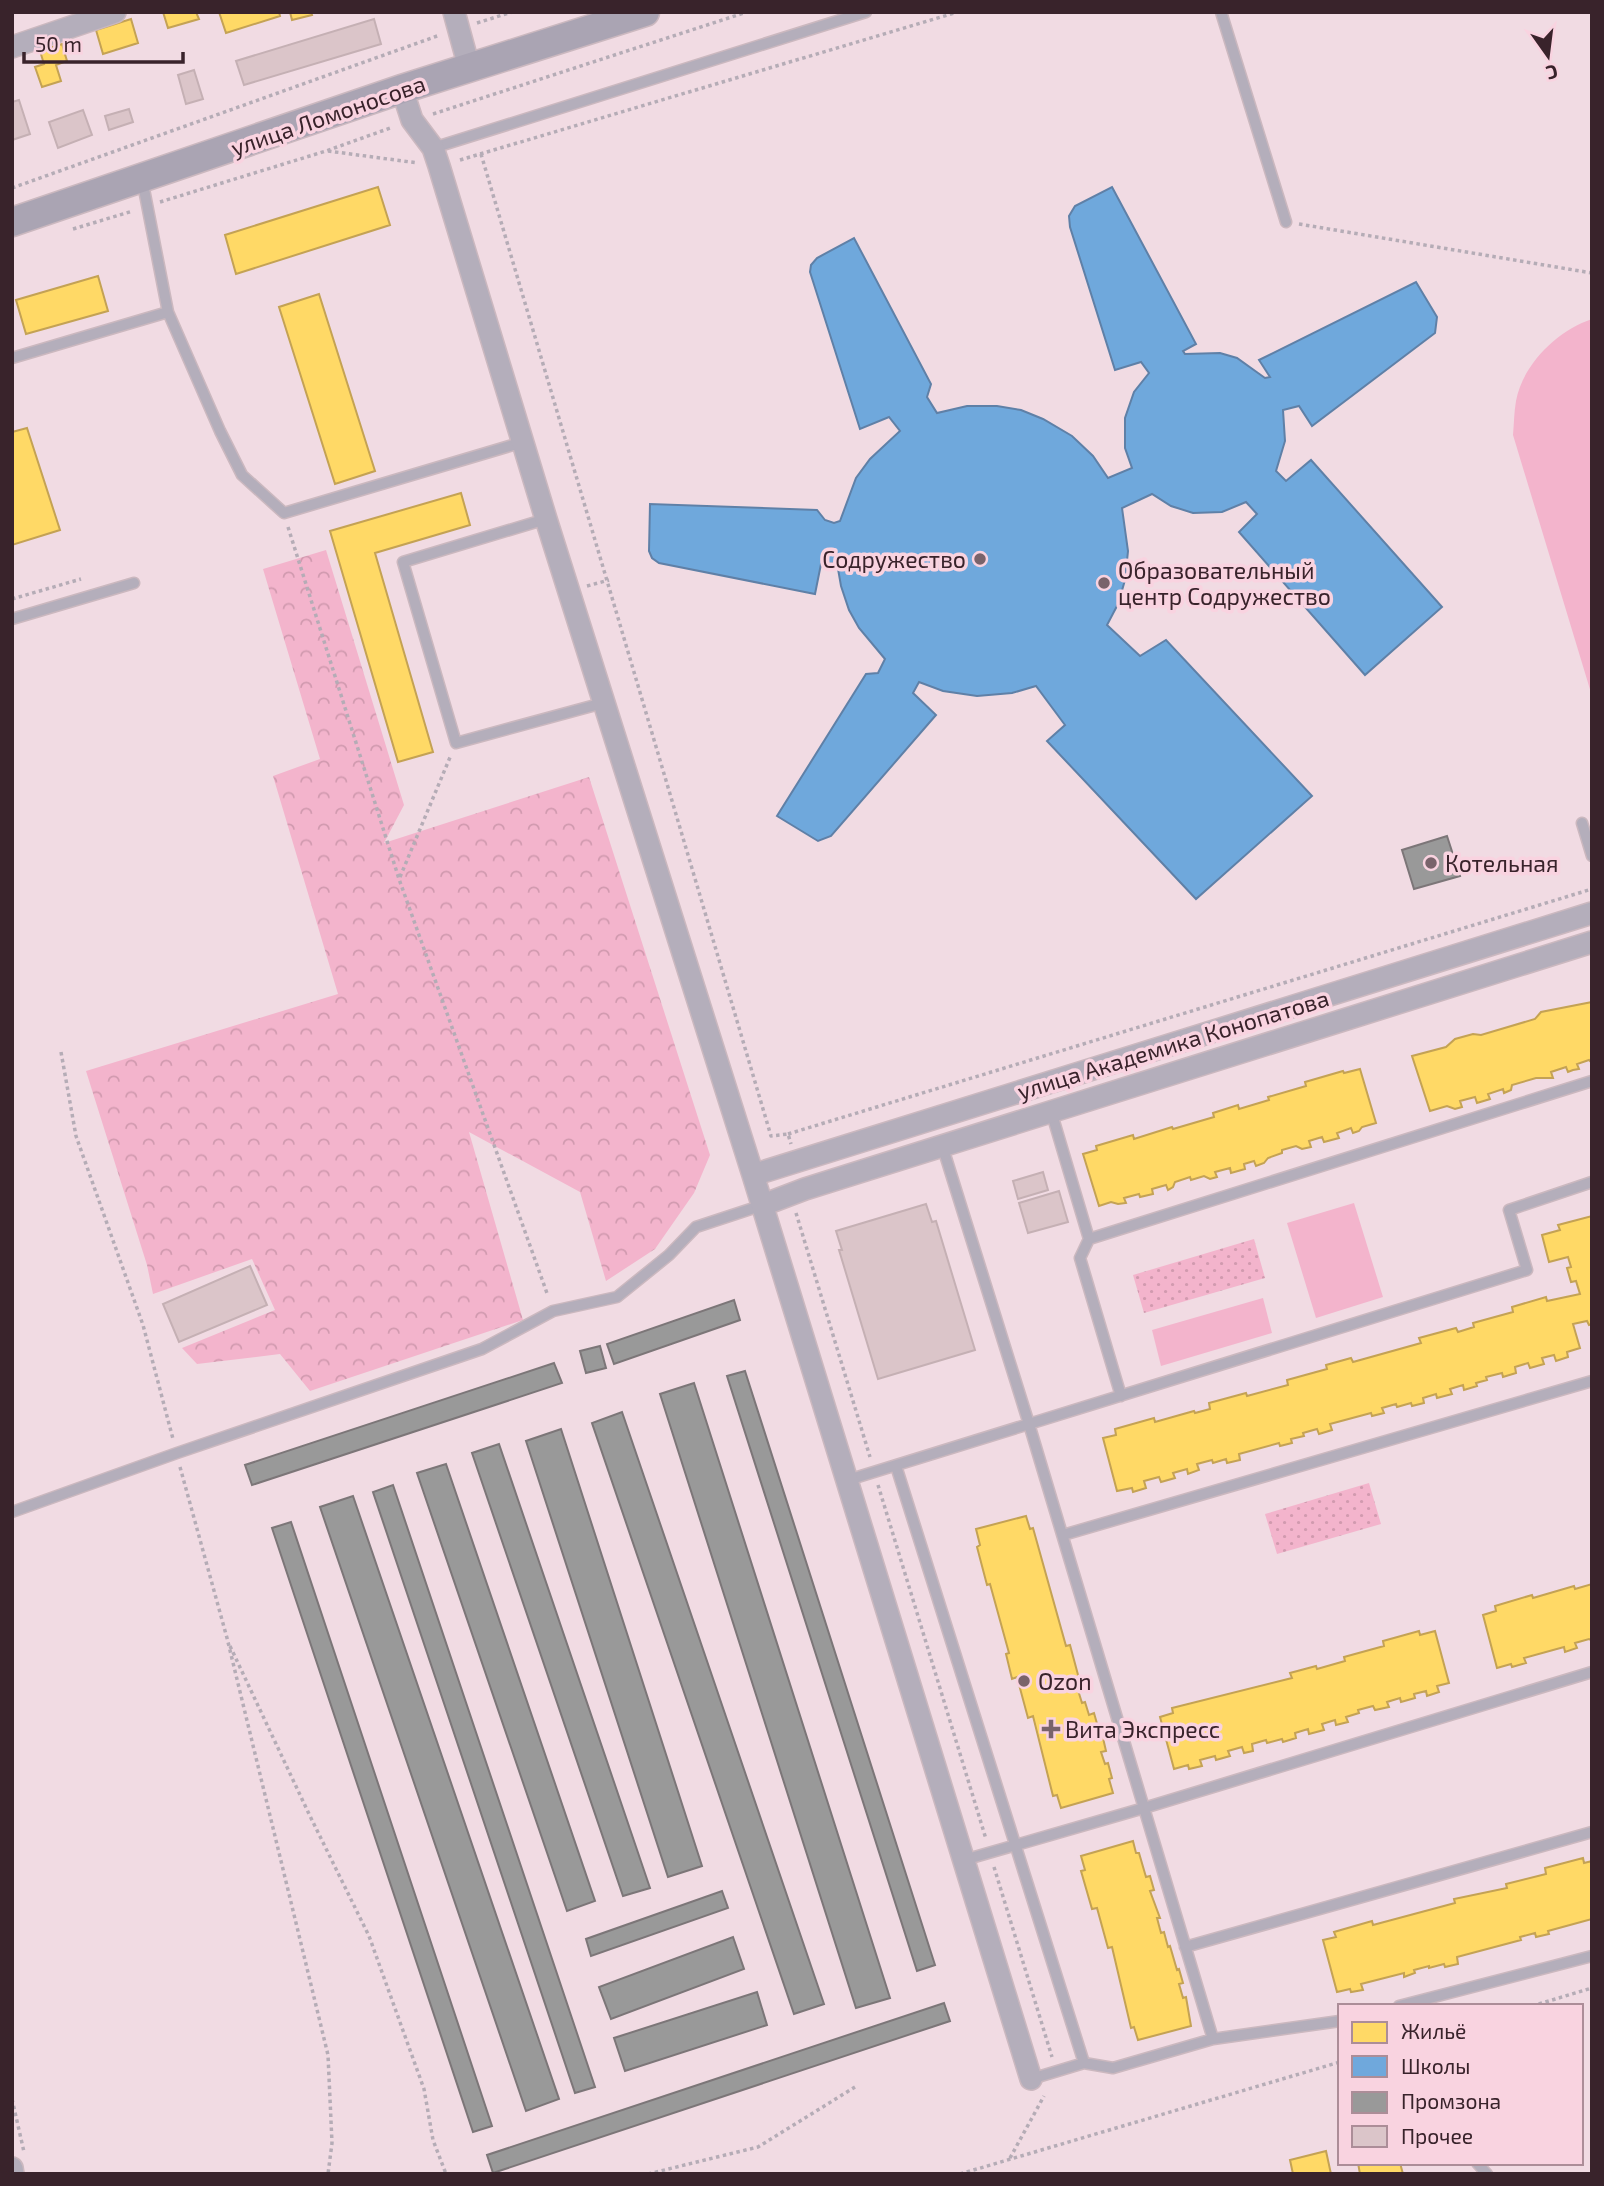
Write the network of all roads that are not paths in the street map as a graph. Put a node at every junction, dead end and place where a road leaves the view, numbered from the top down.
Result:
1 (115, 12) edge
2 (645, 12) edge
3 (866, 12) edge
4 (1222, 12) edge
5 (456, 20) edge
6 (12, 47) edge
7 (469, 67) junction
8 (402, 89) junction
9 (436, 157) junction
10 (145, 193) junction
11 (12, 222) edge
12 (1286, 222) road end
13 (168, 312) junction
14 (12, 358) edge
15 (523, 442) junction
16 (546, 519) junction
17 (134, 583) dead end
18 (12, 619) edge
19 (603, 703) junction
20 (1582, 824) dead end
21 (1592, 856) edge
22 (1592, 913) edge
23 (1592, 942) edge
24 (1592, 1081) edge
25 (1051, 1111) junction
26 (942, 1145) junction
27 (753, 1175) junction
28 (1592, 1182) edge
29 (763, 1205) junction
30 (1088, 1239) junction
31 (1592, 1381) edge
32 (1121, 1396) junction
33 (1030, 1424) junction
34 (897, 1466) junction
35 (848, 1480) junction
36 (12, 1512) edge
37 (1063, 1535) junction
38 (1592, 1672) edge
39 (1143, 1808) junction
40 (1592, 1832) edge
41 (1016, 1845) junction
42 (964, 1860) junction
43 (1185, 1947) junction
44 (1592, 1956) edge
45 (1407, 2004) edge
46 (1338, 2021) edge
47 (1213, 2039) junction
48 (1084, 2063) junction
49 (1031, 2080) joint
50 (18, 2160) edge
51 (13, 2174) edge

1 - 6 street
2 - 7 main road, улица Ломоносова
3 - 9 lane
4 - 12 lane
5 - 7 street
7 - 8 main road, улица Ломоносова
8 - 9 street
8 - 10 main road, улица Ломоносова
9 - 15 street
10 - 11 main road, улица Ломоносова
10 - 13 lane
13 - 14 lane
13 - 15 lane
15 - 16 street
16 - 19 street
16 - 19 lane
17 - 18 lane
19 - 27 street
20 - 21 lane
22 - 27 street, улица Академика Конопатова
23 - 25 street, улица Академика Конопатова
24 - 30 lane
25 - 26 street, улица Академика Конопатова
25 - 30 lane
26 - 29 street, улица Академика Конопатова
26 - 33 lane
27 - 29 street
28 - 32 lane
29 - 35 street
29 - 36 lane
30 - 32 lane
31 - 37 lane
32 - 33 lane
33 - 34 lane
33 - 37 lane
34 - 35 lane
34 - 41 lane
35 - 42 street
37 - 39 lane
38 - 39 lane
39 - 41 lane
39 - 43 lane
40 - 43 lane
41 - 42 lane
41 - 48 lane
42 - 49 street
43 - 47 lane
44 - 45 lane
46 - 47 lane
47 - 48 lane
48 - 49 lane
50 - 51 street

